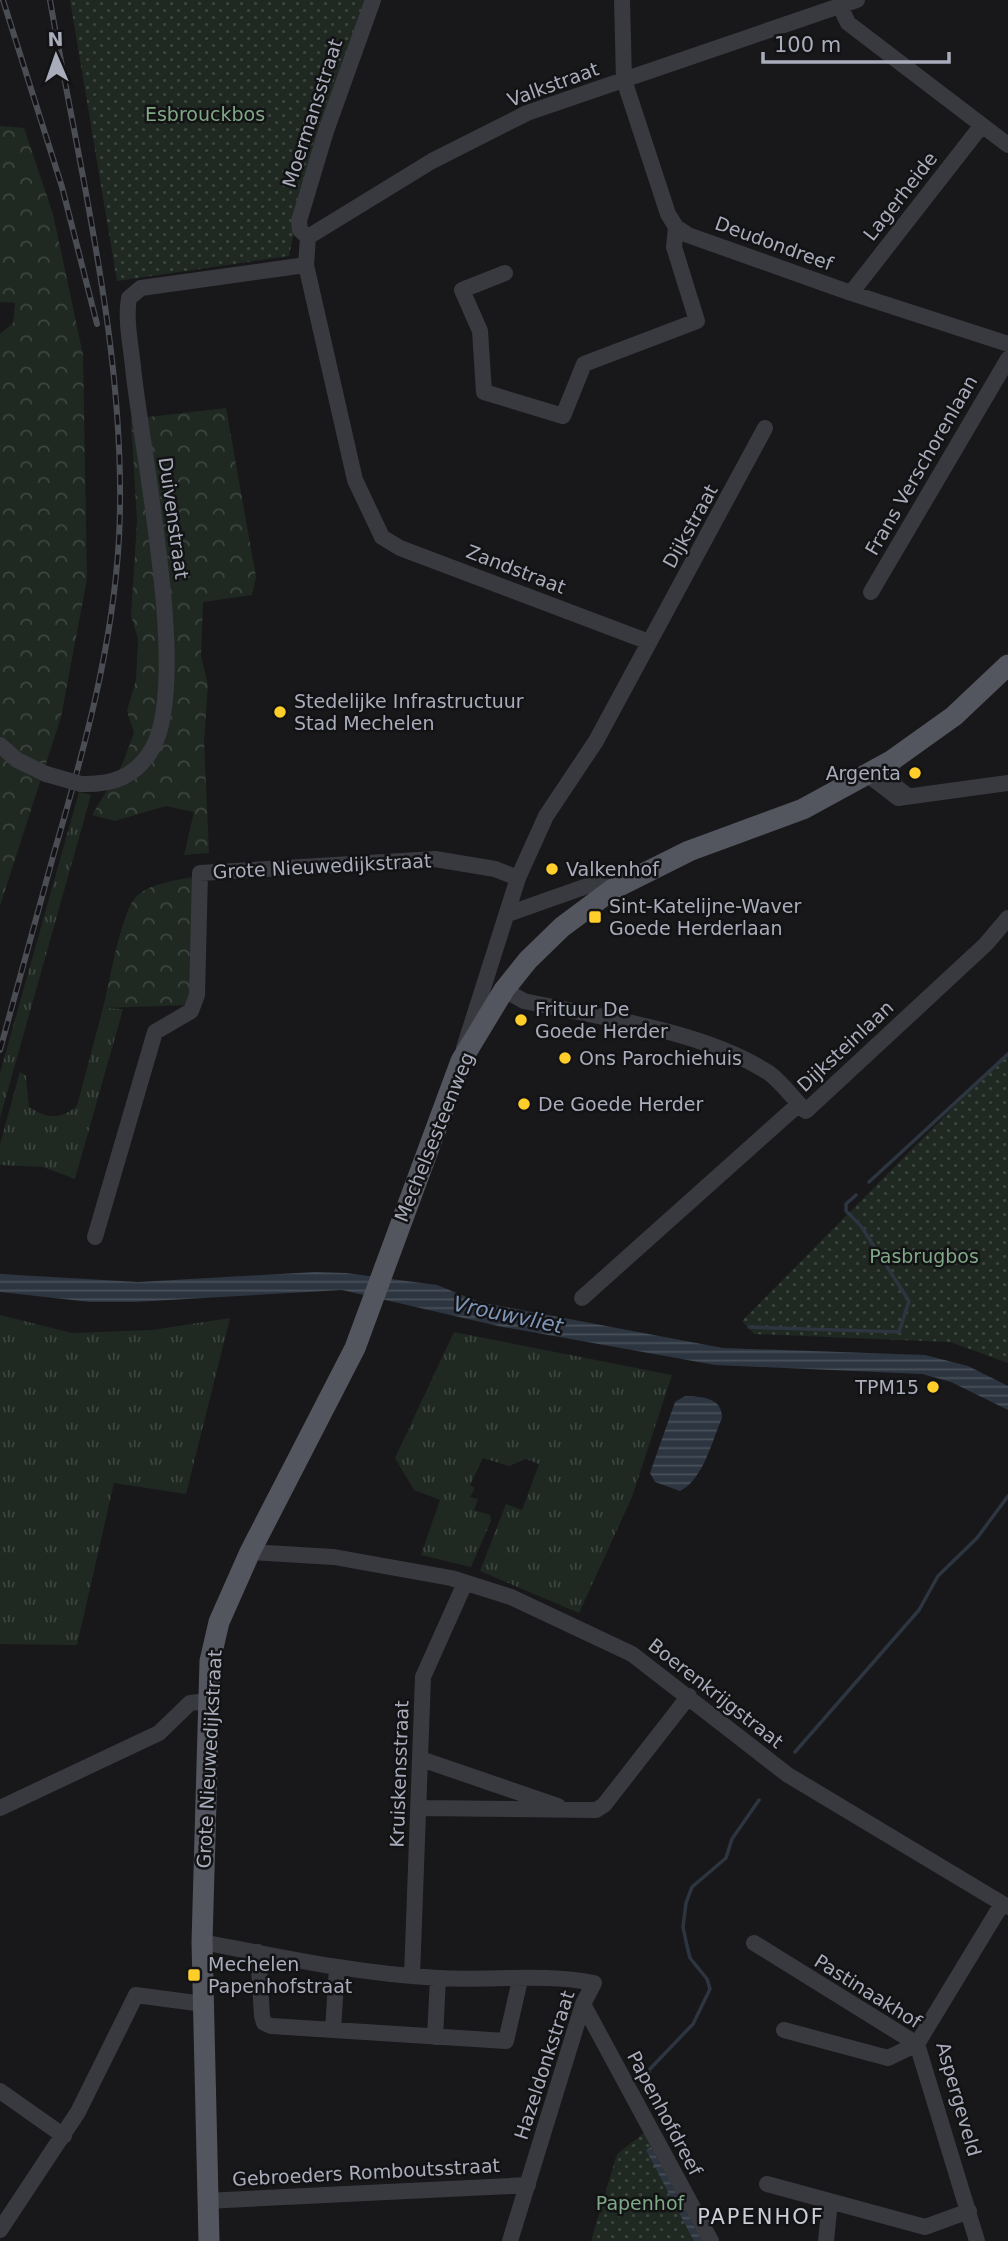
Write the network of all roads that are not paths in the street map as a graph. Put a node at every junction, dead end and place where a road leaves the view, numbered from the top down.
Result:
1 (373, 0) edge
2 (622, 0) edge
3 (857, 0) edge
4 (840, 6) junction
5 (624, 80) junction
6 (982, 125) junction
7 (1008, 145) edge
8 (676, 227) junction
9 (308, 237) junction
10 (306, 265) junction
11 (505, 273) dead end
12 (851, 293) junction
13 (1008, 344) edge
14 (1008, 359) edge
15 (765, 428) dead end
16 (871, 592) dead end
17 (649, 642) junction
18 (1008, 665) edge
19 (0, 745) edge
20 (891, 761) junction
21 (867, 774) junction
22 (1008, 783) edge
23 (910, 797) junction
24 (518, 878) junction
25 (613, 889) junction
26 (508, 914) junction
27 (1008, 918) edge
28 (504, 990) junction
29 (461, 1061) junction
30 (799, 1104) junction
31 (96, 1237) dead end
32 (582, 1298) dead end
33 (369, 1312) joint
34 (250, 1552) junction
35 (465, 1583) junction
36 (689, 1696) junction
37 (209, 1701) junction
38 (421, 1759) junction
39 (0, 1808) edge
40 (420, 1808) junction
41 (574, 1811) junction
42 (1005, 1905) edge
43 (202, 1941) junction
44 (754, 1944) dead end
45 (258, 1952) junction
46 (337, 1967) junction
47 (412, 1976) junction
48 (438, 1978) junction
49 (520, 1980) junction
50 (203, 2004) junction
51 (583, 2004) junction
52 (784, 2030) dead end
53 (333, 2031) junction
54 (435, 2037) junction
55 (917, 2044) junction
56 (0, 2091) edge
57 (64, 2136) junction
58 (766, 2184) dead end
59 (528, 2185) junction
60 (830, 2201) junction
61 (206, 2202) junction
62 (969, 2211) junction
63 (0, 2230) edge
64 (924, 2234) edge
65 (209, 2241) edge
66 (510, 2241) edge
67 (711, 2241) edge
68 (826, 2241) edge
69 (977, 2241) edge

1 - 9 street, Moermansstraat
2 - 5 street
3 - 4 street, Valkstraat
4 - 5 street, Valkstraat
4 - 6 street
5 - 8 street
5 - 9 street, Valkstraat
6 - 7 street
6 - 12 street, Lagerheide
8 - 11 street
8 - 12 street, Deudondreef
9 - 10 street
10 - 17 street, Zandstraat
10 - 19 street, Duivenstraat, bridge
12 - 13 street, Deudondreef
14 - 16 street, Frans Verschorenlaan
15 - 17 street, Dijkstraat
17 - 24 street
18 - 20 main road, Mechelsesteenweg
20 - 21 main road, Mechelsesteenweg
20 - 23 street
21 - 23 street
21 - 25 main road, Mechelsesteenweg
22 - 23 street
24 - 26 street
24 - 31 street, Grote Nieuwedijkstraat
25 - 26 street, Mechelsesteenweg
25 - 28 main road, Mechelsesteenweg
26 - 29 street
27 - 30 street, Dijksteinlaan
28 - 29 main road, Mechelsesteenweg
28 - 30 street
29 - 33 main road, Mechelsesteenweg
30 - 32 street, Dijksteinlaan
33 - 34 main road, Grote Nieuwedijkstraat
34 - 35 street, Boerenkrijgstraat
34 - 37 main road, Grote Nieuwedijkstraat
35 - 36 street, Boerenkrijgstraat
35 - 38 street, Kruiskensstraat
36 - 41 street
36 - 42 street, Boerenkrijgstraat
37 - 39 street
37 - 43 main road, Grote Nieuwedijkstraat
38 - 40 street, Kruiskensstraat
38 - 41 street
40 - 41 street
40 - 47 street, Kruiskensstraat
42 - 55 street, Aspergeveld
43 - 45 street
43 - 50 main road, Grote Nieuwedijkstraat
44 - 55 street, Pastinaakhof
45 - 46 street
45 - 53 street
46 - 47 street
46 - 53 street
47 - 48 street
48 - 49 street
48 - 54 street
49 - 51 street, Hazeldonkstraat
49 - 54 street
50 - 57 street
50 - 61 main road, Grote Nieuwedijkstraat
51 - 59 street, Hazeldonkstraat
51 - 67 street, Papenhofdreef
52 - 55 street, Pastinaakhof
53 - 54 street
55 - 62 street, Aspergeveld
56 - 57 street
57 - 63 street
58 - 60 street
59 - 61 street, Gebroeders Romboutsstraat
59 - 66 street, Hazeldonkstraat
60 - 64 street
60 - 68 street
61 - 65 main road, Grote Nieuwedijkstraat
62 - 64 street
62 - 69 street, Aspergeveld

